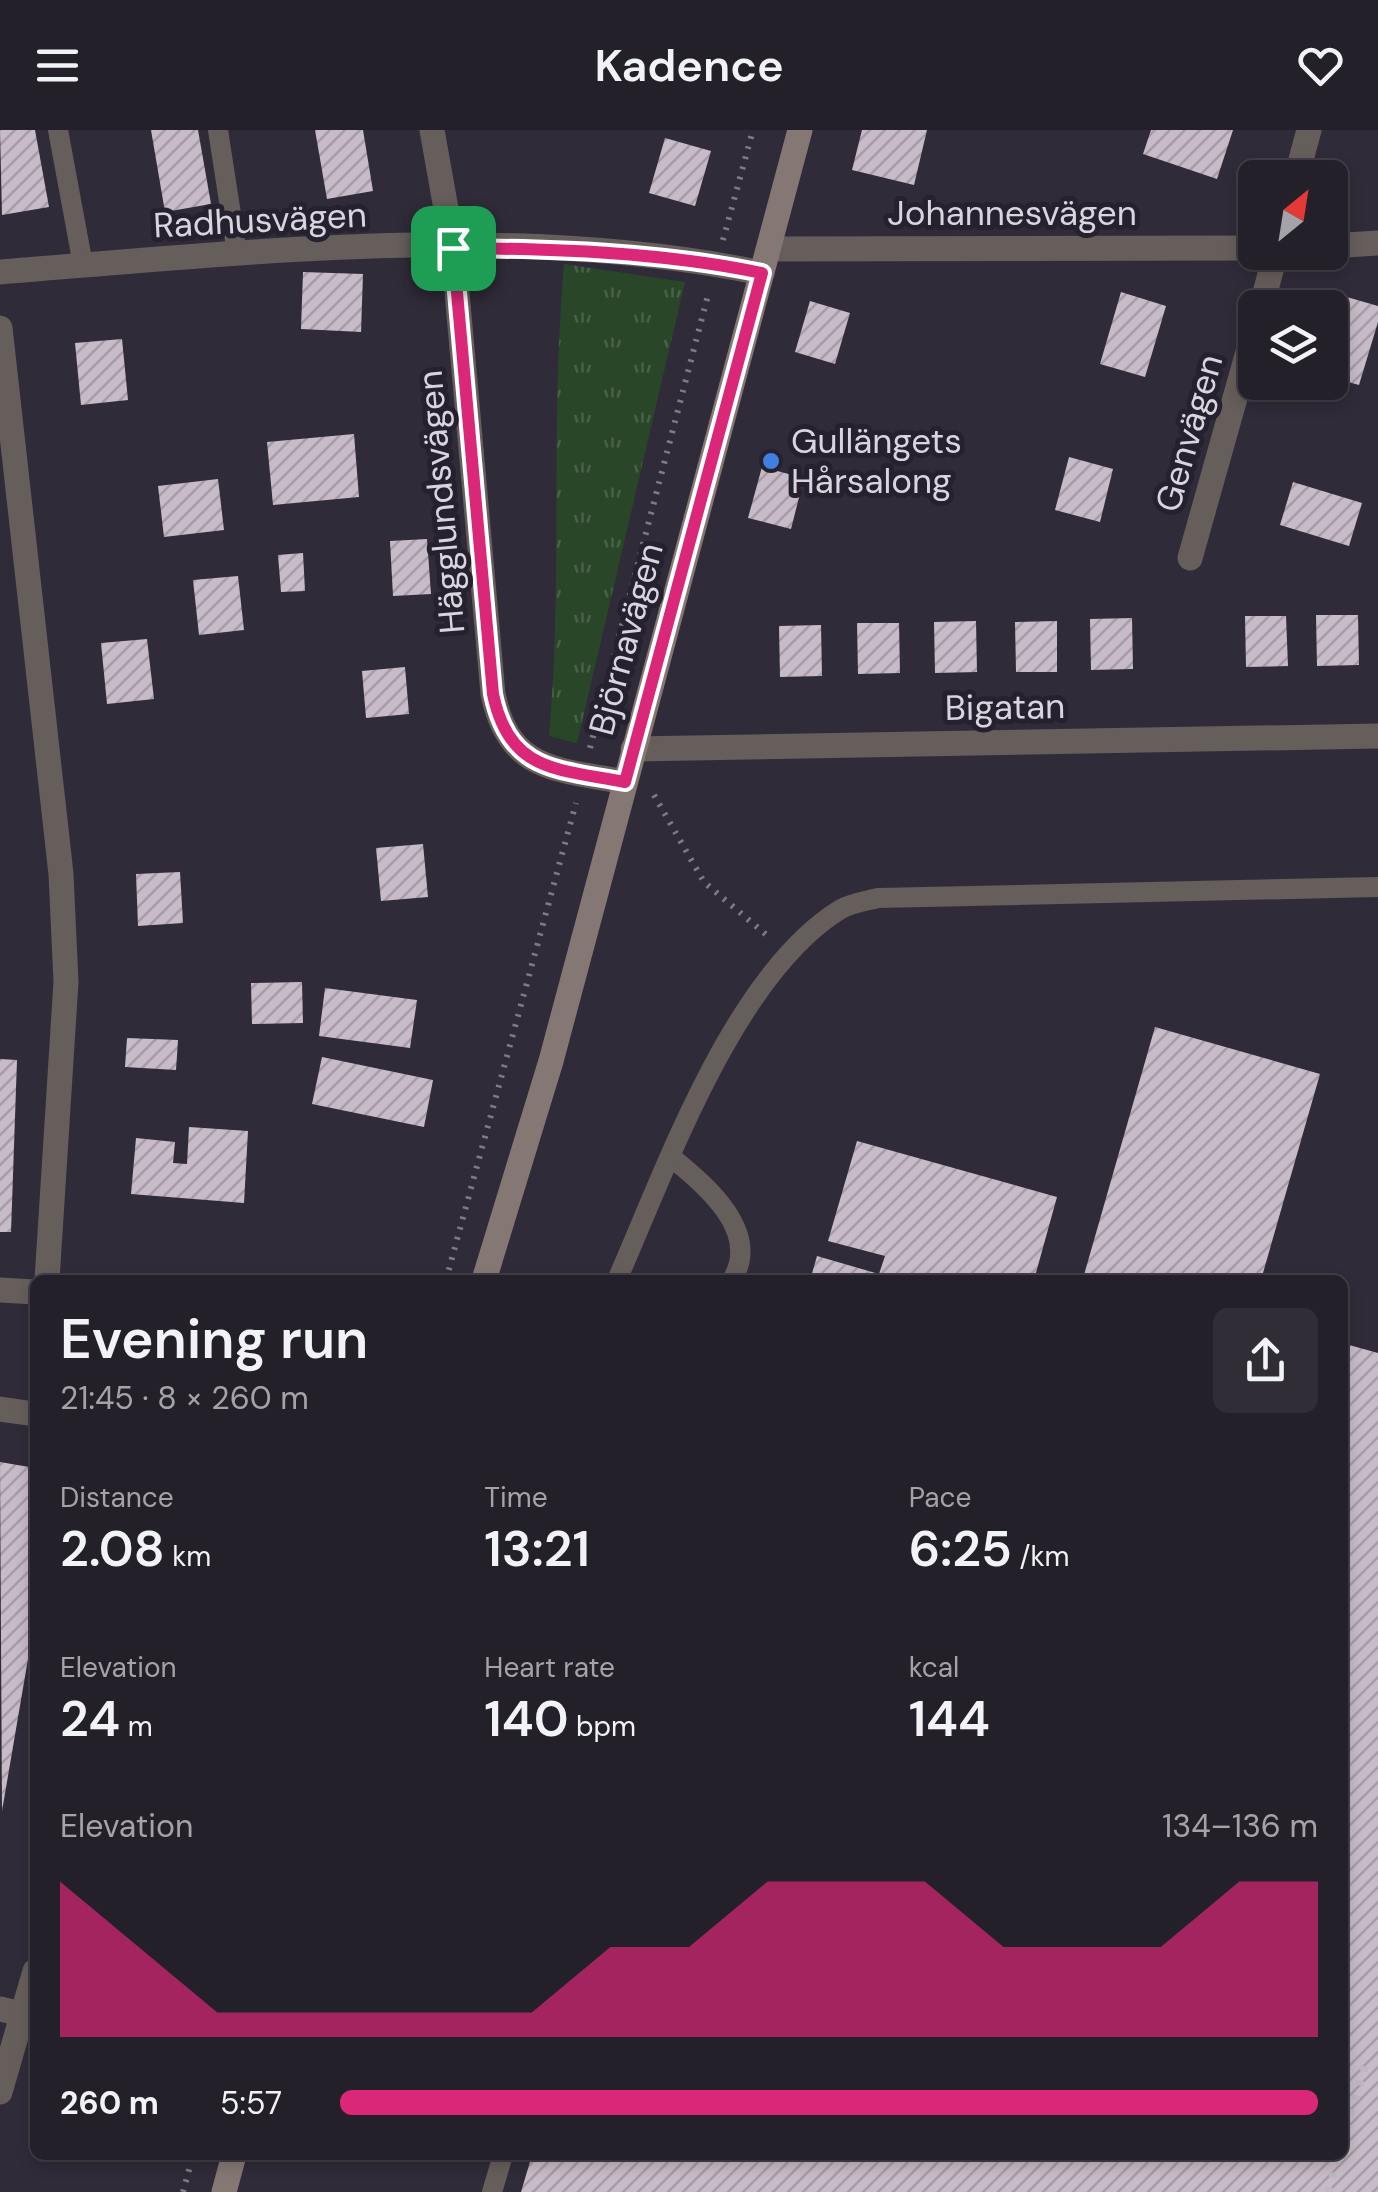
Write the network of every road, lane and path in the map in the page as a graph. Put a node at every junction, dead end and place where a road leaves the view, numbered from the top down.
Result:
1 (58, 130) edge
2 (218, 130) edge
3 (432, 130) edge
4 (754, 130) edge
5 (800, 130) edge
6 (1309, 130) edge
7 (1301, 160) edge
8 (1378, 244) edge
9 (1348, 245) edge
10 (453, 248) junction
11 (1238, 248) edge
12 (237, 253) junction
13 (766, 261) junction
14 (716, 264) junction
15 (83, 266) junction
16 (0, 272) edge
17 (0, 328) edge
18 (1238, 388) edge
19 (1190, 558) dead end
20 (1378, 736) edge
21 (634, 749) junction
22 (584, 774) junction
23 (625, 782) junction
24 (1378, 886) edge
25 (793, 951) junction
26 (671, 1157) junction
27 (47, 1275) edge
28 (447, 1275) edge
29 (486, 1275) edge
30 (619, 1275) edge
31 (734, 1275) edge
32 (0, 1290) edge
33 (30, 1292) edge
34 (0, 1409) edge
35 (30, 1413) edge
36 (30, 1980) edge
37 (13, 2012) edge
38 (0, 2092) edge
39 (192, 2160) edge
40 (233, 2160) edge
41 (502, 2160) edge
42 (183, 2192) edge
43 (224, 2192) edge
44 (492, 2192) edge

1 - 15 lane
2 - 12 lane
3 - 10 street, Hägglundsvägen
4 - 14 path
5 - 13 main road, Björnavägen
6 - 7 street
8 - 9 street
10 - 12 street, Radhusvägen
10 - 14 street, Radhusvägen
10 - 22 street, Hägglundsvägen
11 - 13 street, Johannesvägen
12 - 15 street, Radhusvägen
13 - 14 street, Radhusvägen
13 - 21 main road, Björnavägen
14 - 22 path
15 - 16 street, Radhusvägen
17 - 27 street
18 - 19 street, Genvägen
20 - 21 street, Bigatan
21 - 23 main road, Björnavägen
21 - 25 path
22 - 23 street, Hägglundsvägen
22 - 28 path
23 - 29 main road, Björnavägen
24 - 25 lane
25 - 26 lane
26 - 30 lane
26 - 31 lane
32 - 33 street
34 - 35 street
36 - 37 street
37 - 38 street
39 - 42 path
40 - 43 main road
41 - 44 lane

